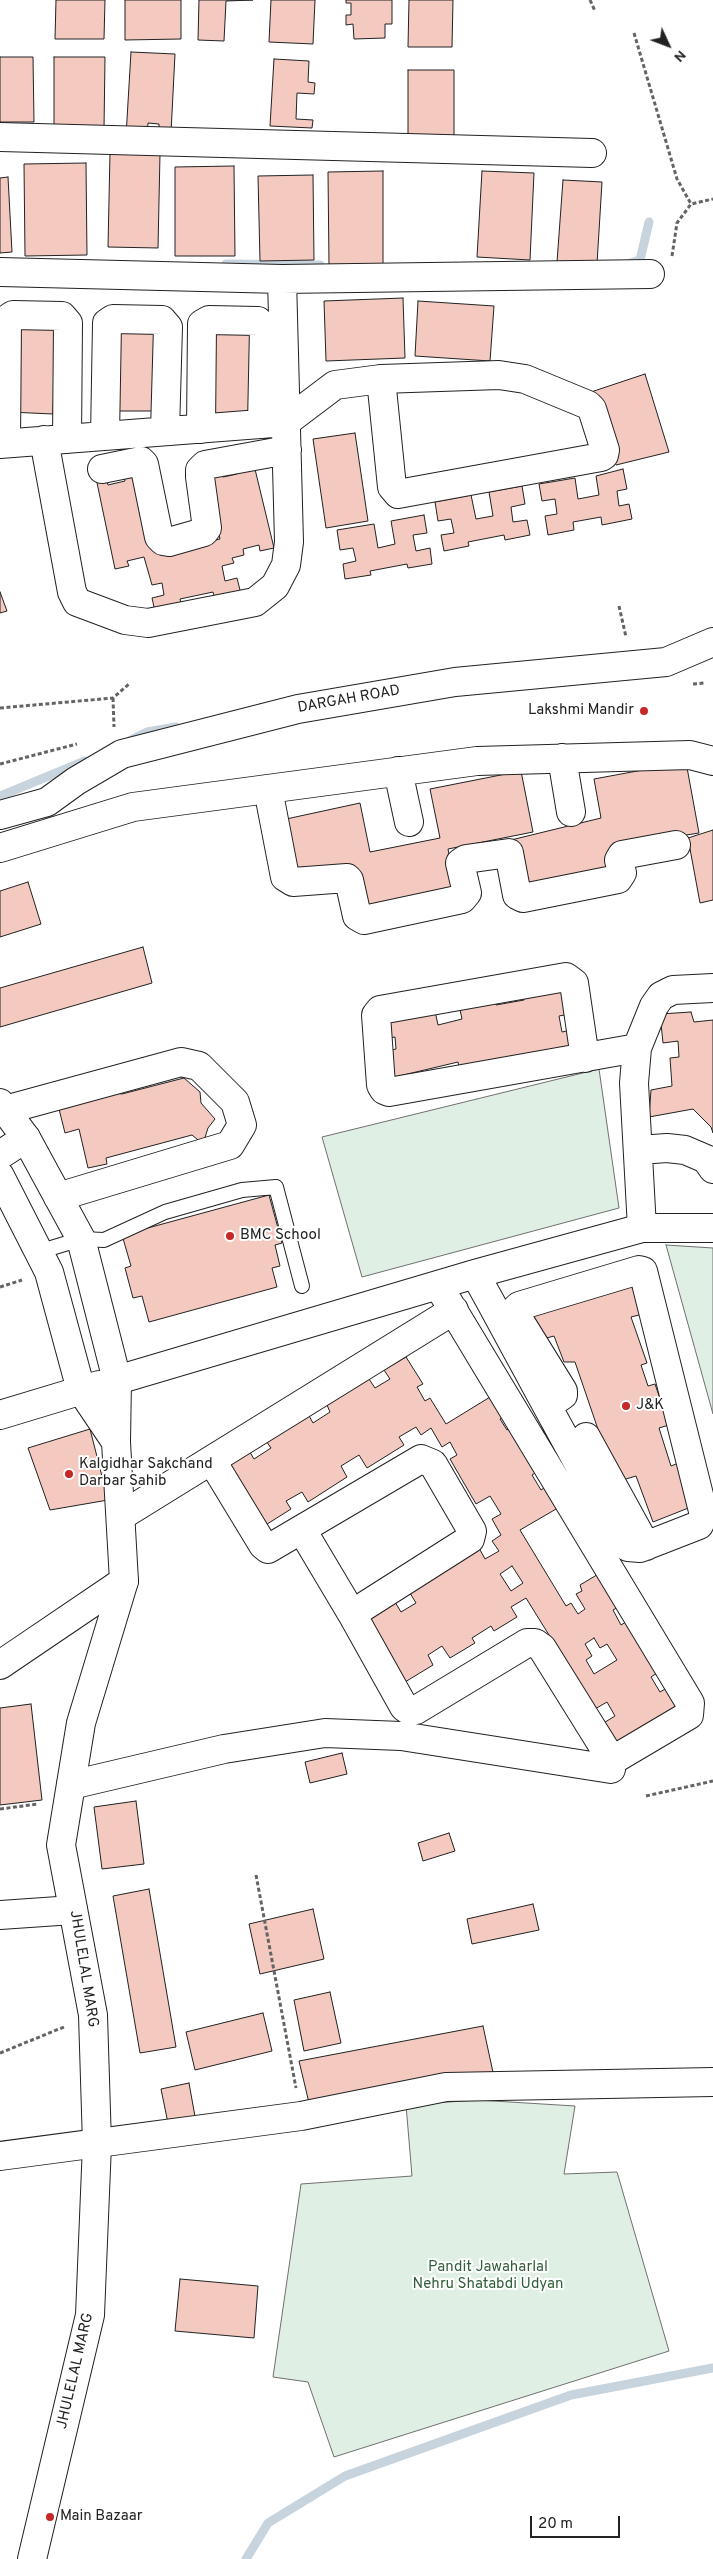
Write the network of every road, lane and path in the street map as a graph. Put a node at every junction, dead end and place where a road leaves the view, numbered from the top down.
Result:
1 (590, 0) edge
2 (595, 11) dead end
3 (634, 33) dead end
4 (0, 137) edge
5 (592, 153) dead end
6 (713, 199) edge
7 (691, 204) junction
8 (0, 272) edge
9 (650, 274) joint
10 (282, 279) junction
11 (381, 379) junction
12 (274, 423) junction
13 (201, 429) junction
14 (166, 431) junction
15 (105, 436) junction
16 (55, 440) junction
17 (3, 443) edge
18 (287, 450) junction
19 (102, 469) dead end
20 (713, 642) edge
21 (129, 684) dead end
22 (113, 698) junction
23 (0, 708) edge
24 (114, 735) dead end
25 (86, 742) dead end
26 (562, 758) junction
27 (713, 761) edge
28 (0, 764) edge
29 (398, 771) junction
30 (268, 789) junction
31 (571, 812) dead end
32 (0, 815) edge
33 (409, 822) dead end
34 (676, 844) dead end
35 (0, 848) edge
36 (713, 988) edge
37 (637, 1048) junction
38 (585, 1058) junction
39 (3, 1107) edge
40 (26, 1138) junction
41 (639, 1150) junction
42 (0, 1155) edge
43 (713, 1169) edge
44 (0, 1176) edge
45 (58, 1197) junction
46 (642, 1228) junction
47 (713, 1228) edge
48 (81, 1239) junction
49 (38, 1252) junction
50 (475, 1274) junction
51 (438, 1285) junction
52 (302, 1286) dead end
53 (454, 1310) junction
54 (117, 1380) junction
55 (81, 1390) junction
56 (547, 1406) junction
57 (0, 1415) edge
58 (586, 1437) dead end
59 (116, 1442) junction
60 (212, 1461) junction
61 (121, 1516) junction
62 (302, 1530) junction
63 (646, 1546) junction
64 (124, 1581) junction
65 (352, 1614) junction
66 (0, 1665) edge
67 (611, 1769) dead end
68 (713, 1781) edge
69 (70, 1792) junction
70 (646, 1796) dead end
71 (0, 1810) edge
72 (256, 1875) dead end
73 (73, 1910) junction
74 (0, 1915) edge
75 (93, 2015) junction
76 (0, 2053) edge
77 (713, 2082) edge
78 (301, 2116) junction
79 (97, 2144) junction
80 (0, 2156) edge
81 (32, 2559) edge

1 - 2 path
3 - 7 path
4 - 5 street
6 - 7 path
7 - 9 path
8 - 10 street
9 - 10 street
10 - 12 street
11 - 11 street
11 - 12 street
12 - 13 street
12 - 13 street
12 - 18 street
13 - 14 street
14 - 15 street
14 - 15 street
15 - 16 street
16 - 17 street
16 - 17 street
16 - 18 street
18 - 19 street
20 - 32 street, DARGAH ROAD
21 - 22 path
22 - 23 path
22 - 24 path
25 - 28 path
26 - 27 street
26 - 29 street
26 - 31 street
29 - 30 street
29 - 33 street
30 - 34 street
30 - 35 street
36 - 37 street
37 - 38 street
37 - 41 street
38 - 38 street
39 - 40 street, JHULELAL MARG
39 - 45 street
40 - 42 street
40 - 45 street, JHULELAL MARG
41 - 43 street
41 - 46 street
44 - 49 street
45 - 48 street, JHULELAL MARG
46 - 47 street
46 - 50 street
48 - 49 lane
48 - 52 lane
48 - 54 street, JHULELAL MARG
49 - 55 street
50 - 51 street
50 - 56 street
51 - 53 street
51 - 54 street
53 - 60 street
53 - 65 street
54 - 55 street
54 - 59 street, JHULELAL MARG
55 - 57 street
55 - 59 street
56 - 63 street
56 - 63 street
58 - 63 street
59 - 61 street, JHULELAL MARG
60 - 61 street
60 - 62 street
61 - 64 street, JHULELAL MARG
62 - 65 street
62 - 65 street
64 - 66 street
64 - 69 street, JHULELAL MARG
67 - 69 street
68 - 70 path
69 - 71 path
69 - 73 street, JHULELAL MARG
72 - 78 path
73 - 74 street
73 - 75 street, JHULELAL MARG
75 - 76 path
75 - 79 street, JHULELAL MARG
77 - 78 street
78 - 79 street
79 - 80 street
79 - 81 street, JHULELAL MARG

